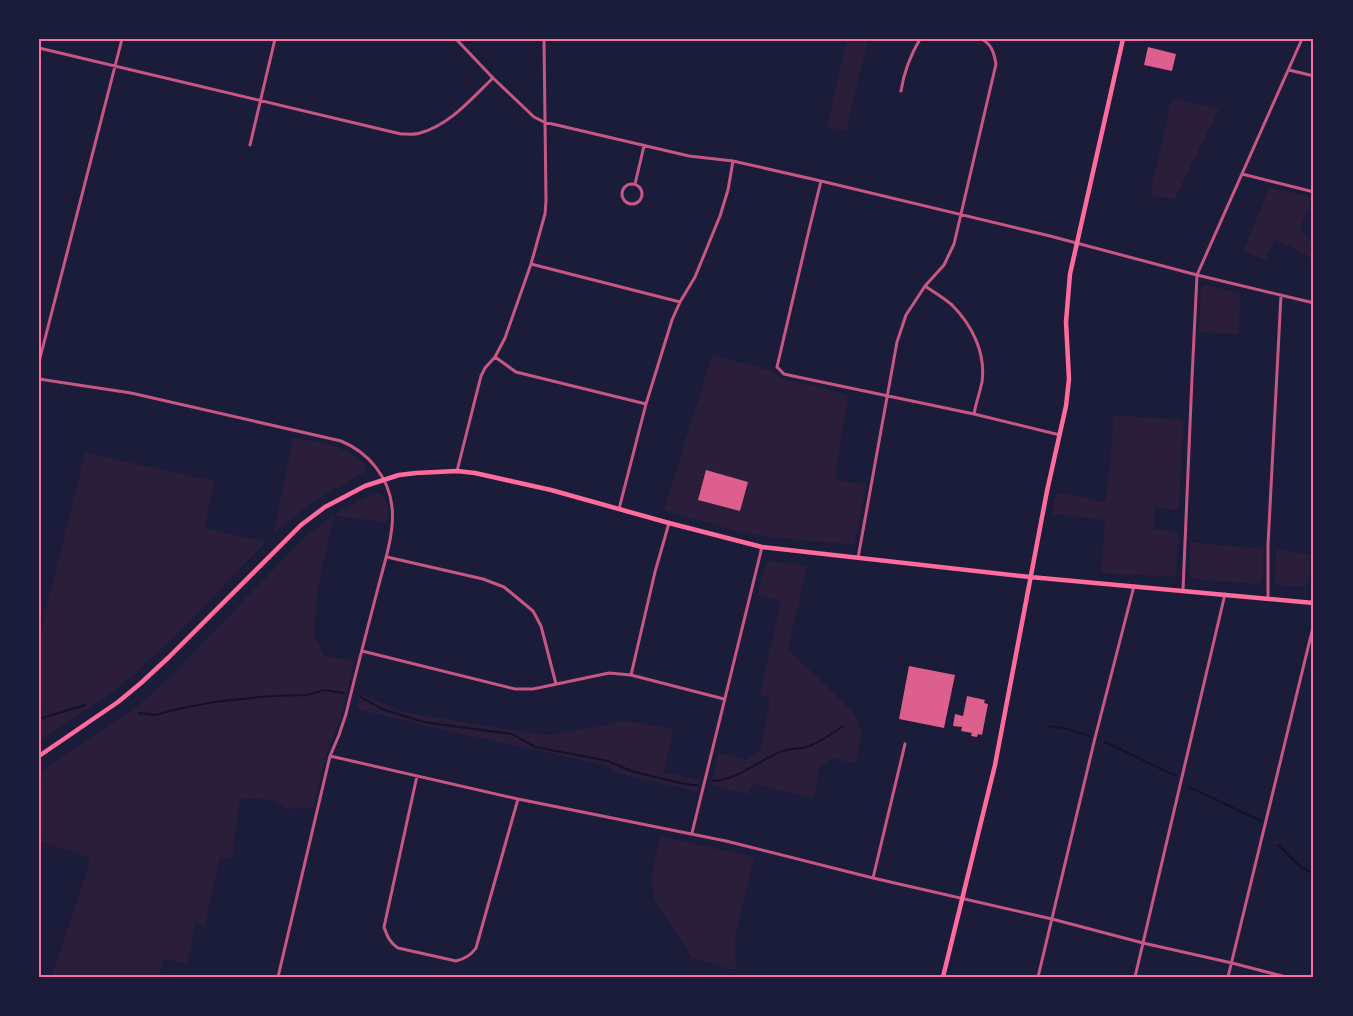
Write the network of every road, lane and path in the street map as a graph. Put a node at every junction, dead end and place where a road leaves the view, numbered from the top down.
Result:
1 (122, 39) edge
2 (275, 39) edge
3 (456, 39) edge
4 (544, 39) edge
5 (920, 39) edge
6 (981, 39) edge
7 (1123, 39) edge
8 (1302, 39) edge
9 (39, 48) edge
10 (115, 66) junction
11 (1289, 70) junction
12 (1314, 76) edge
13 (493, 78) junction
14 (901, 91) dead end
15 (261, 101) junction
16 (544, 122) junction
17 (250, 145) dead end
18 (644, 146) junction
19 (733, 161) junction
20 (1242, 174) junction
21 (822, 181) junction
22 (635, 184) junction
23 (1314, 192) edge
24 (961, 214) junction
25 (1077, 243) junction
26 (531, 264) junction
27 (1197, 275) junction
28 (925, 286) junction
29 (1281, 295) junction
30 (680, 302) junction
31 (1314, 303) edge
32 (495, 357) junction
33 (39, 362) edge
34 (39, 379) edge
35 (887, 395) junction
36 (646, 404) junction
37 (974, 414) junction
38 (1060, 435) junction
39 (457, 471) junction
40 (383, 480) junction
41 (619, 509) junction
42 (669, 523) junction
43 (762, 547) junction
44 (386, 556) junction
45 (858, 558) junction
46 (1030, 577) junction
47 (1134, 586) junction
48 (1184, 590) junction
49 (1225, 594) junction
50 (1268, 598) junction
51 (1314, 603) edge
52 (1314, 623) edge
53 (362, 651) junction
54 (631, 675) junction
55 (556, 684) junction
56 (724, 699) junction
57 (905, 744) dead end
58 (39, 756) edge
59 (330, 756) junction
60 (417, 776) junction
61 (518, 799) junction
62 (692, 833) junction
63 (873, 878) junction
64 (962, 900) junction
65 (1052, 919) junction
66 (1143, 943) junction
67 (1232, 963) junction
68 (278, 977) edge
69 (943, 977) edge
70 (1038, 977) edge
71 (1135, 977) edge
72 (1228, 977) edge
73 (1286, 977) edge

1 - 10 street
2 - 15 street
3 - 13 street
4 - 16 street
5 - 14 street
6 - 24 street
7 - 25 main road
8 - 11 street
9 - 10 street
10 - 15 street
10 - 33 street
11 - 12 street
11 - 20 street
13 - 15 street
13 - 16 street
15 - 17 street
16 - 18 street
16 - 26 street
18 - 19 street
18 - 22 street
19 - 21 street
19 - 30 street
20 - 23 street
20 - 27 street
21 - 24 street
21 - 35 street
22 - 22 street
24 - 25 street
24 - 28 street
25 - 27 street
25 - 38 main road
26 - 30 street
26 - 32 street
27 - 29 street
27 - 48 street
28 - 35 street
28 - 37 street
29 - 31 street
29 - 50 street
30 - 36 street
32 - 36 street
32 - 39 street
34 - 40 street
35 - 37 street
35 - 45 street
36 - 41 street
37 - 38 street
38 - 46 main road
39 - 40 main road
39 - 41 main road
40 - 44 street
40 - 58 main road
41 - 42 main road
42 - 43 main road
42 - 54 street
43 - 45 main road
43 - 56 street
44 - 53 street
44 - 55 street
45 - 46 main road
46 - 47 main road
46 - 64 main road
47 - 48 main road
47 - 65 street
48 - 49 main road
49 - 50 main road
49 - 66 street
50 - 51 main road
52 - 67 street
53 - 55 street
53 - 59 street
54 - 55 street
54 - 56 street
56 - 62 street
57 - 63 street
59 - 60 street
59 - 68 street
60 - 61 street
60 - 61 street
61 - 62 street
62 - 63 street
63 - 64 street
64 - 65 street
64 - 69 main road
65 - 66 street
65 - 70 street
66 - 67 street
66 - 71 street
67 - 72 street
67 - 73 street

